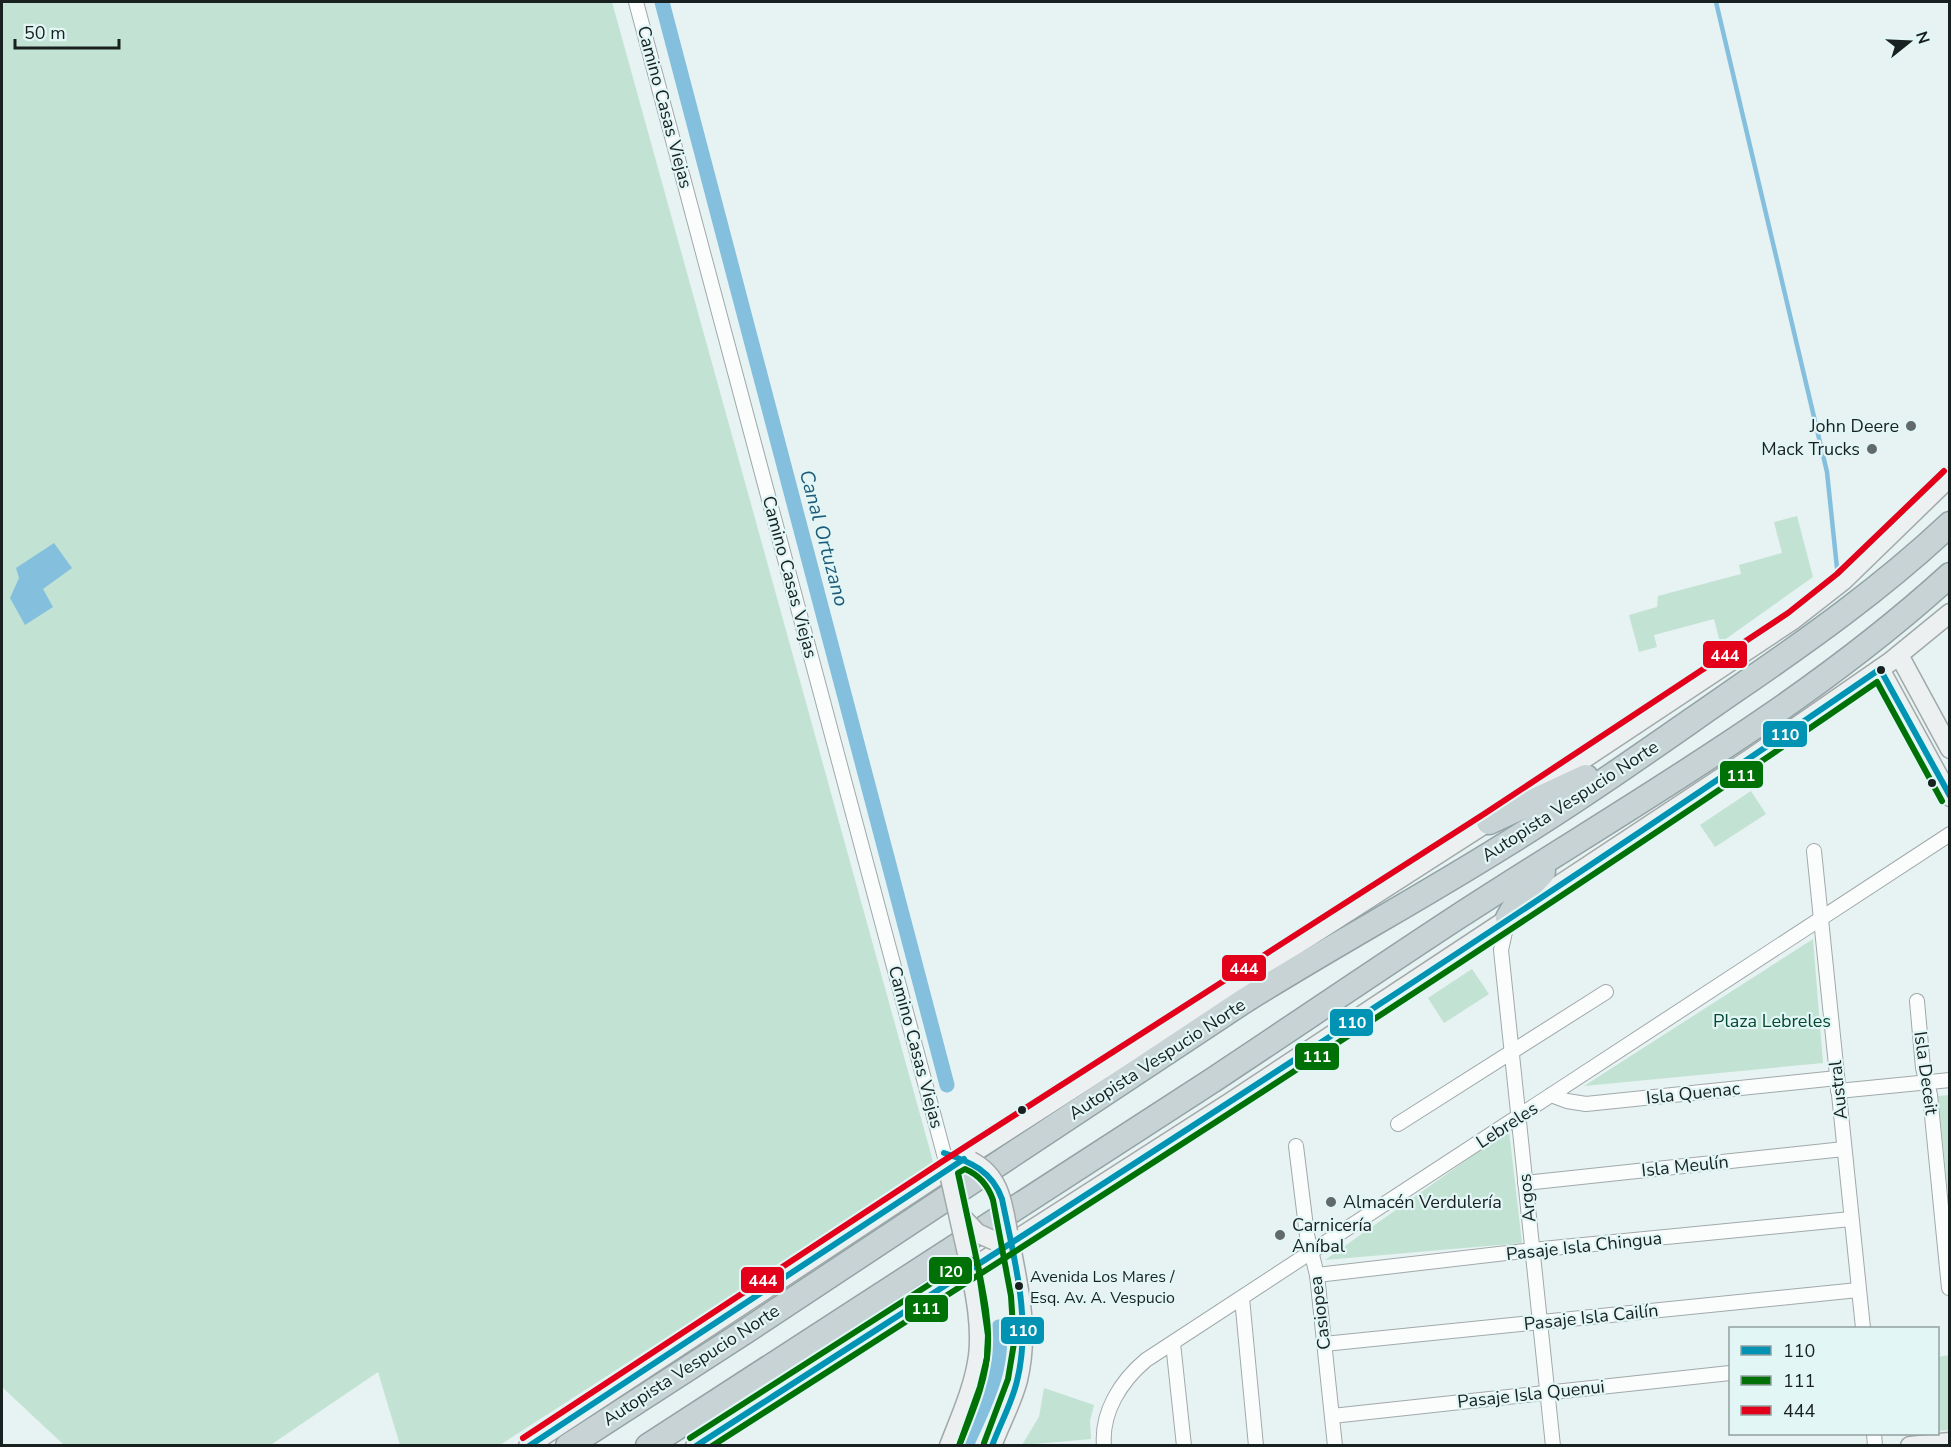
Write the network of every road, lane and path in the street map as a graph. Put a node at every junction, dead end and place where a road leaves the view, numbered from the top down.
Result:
1 (636, 2) edge
2 (1950, 477) edge
3 (1950, 524) edge
4 (1950, 575) edge
5 (1950, 613) edge
6 (1899, 655) junction
7 (1880, 669) junction
8 (1661, 742) junction
9 (1950, 749) edge
10 (1950, 797) edge
11 (1489, 822) junction
12 (1950, 834) edge
13 (1582, 838) junction
14 (1814, 851) dead end
15 (1508, 918) junction
16 (1820, 920) junction
17 (1480, 937) junction
18 (1501, 950) junction
19 (1606, 992) dead end
20 (1917, 1001) dead end
21 (1511, 1052) junction
22 (1950, 1080) edge
23 (1927, 1082) junction
24 (1837, 1085) junction
25 (1551, 1095) junction
26 (1518, 1117) junction
27 (1398, 1124) dead end
28 (1296, 1146) dead end
29 (1844, 1149) junction
30 (956, 1164) junction
31 (1525, 1183) junction
32 (958, 1213) junction
33 (1851, 1219) junction
34 (1004, 1239) junction
35 (1532, 1250) junction
36 (1310, 1253) junction
37 (968, 1263) junction
38 (1317, 1275) junction
39 (1949, 1288) edge
40 (1858, 1290) junction
41 (1242, 1298) junction
42 (1540, 1322) junction
43 (1863, 1327) edge
44 (1173, 1343) junction
45 (1324, 1344) junction
46 (1729, 1373) edge
47 (1547, 1393) junction
48 (1332, 1416) junction
49 (1950, 1442) edge
50 (528, 1446) edge
51 (568, 1446) edge
52 (648, 1446) edge
53 (695, 1446) edge
54 (949, 1446) edge
55 (992, 1446) edge
56 (1104, 1446) edge
57 (1184, 1446) edge
58 (1256, 1446) edge
59 (1335, 1446) edge
60 (1553, 1446) edge
61 (1910, 1446) edge

1 - 30 street, Camino Casas Viejas
2 - 11 main road
3 - 8 highway, Autopista Vespucio Norte
4 - 13 highway, Autopista Vespucio Norte
5 - 6 main road
6 - 7 main road
6 - 9 main road
7 - 10 main road
7 - 15 main road
8 - 11 highway
8 - 51 highway, Autopista Vespucio Norte
11 - 30 main road
12 - 16 street, Lebreles
13 - 15 highway
13 - 52 highway, Autopista Vespucio Norte
14 - 16 street, Austral
15 - 17 main road
15 - 18 street, Argos
16 - 24 street, Austral
16 - 25 street, Lebreles
17 - 18 street
17 - 34 main road
18 - 21 street, Argos
19 - 21 street
20 - 23 street, Isla Deceit
21 - 26 street, Argos
21 - 27 street
22 - 23 street, Isla Quenac
23 - 24 street, Isla Quenac
23 - 39 street, Isla Deceit
24 - 25 street, Isla Quenac
24 - 29 street, Austral
25 - 26 street, Lebreles
26 - 31 street, Argos
26 - 36 street, Lebreles
28 - 36 street, Casiopea
29 - 31 street, Isla Meulín
29 - 33 street, Austral
30 - 32 main road, bridge
30 - 34 main road, bridge
30 - 50 main road
31 - 35 street, Argos
32 - 34 main road, bridge
32 - 37 main road, bridge
33 - 35 street, Pasaje Isla Chingua
33 - 40 street, Austral
34 - 37 main road
34 - 55 main road
35 - 38 street, Pasaje Isla Chingua
35 - 42 street, Argos
36 - 38 street, Casiopea
36 - 41 street, Lebreles
37 - 53 main road
37 - 54 main road
38 - 45 street, Casiopea
40 - 42 street, Pasaje Isla Cailín
40 - 43 street, Austral
41 - 44 street, Lebreles
41 - 58 street
42 - 45 street, Pasaje Isla Cailín
42 - 47 street, Argos
44 - 56 street, Lebreles
44 - 57 street
45 - 48 street, Casiopea
46 - 47 street, Pasaje Isla Quenui
47 - 48 street, Pasaje Isla Quenui
47 - 60 street, Argos
48 - 59 street, Casiopea
49 - 61 main road

